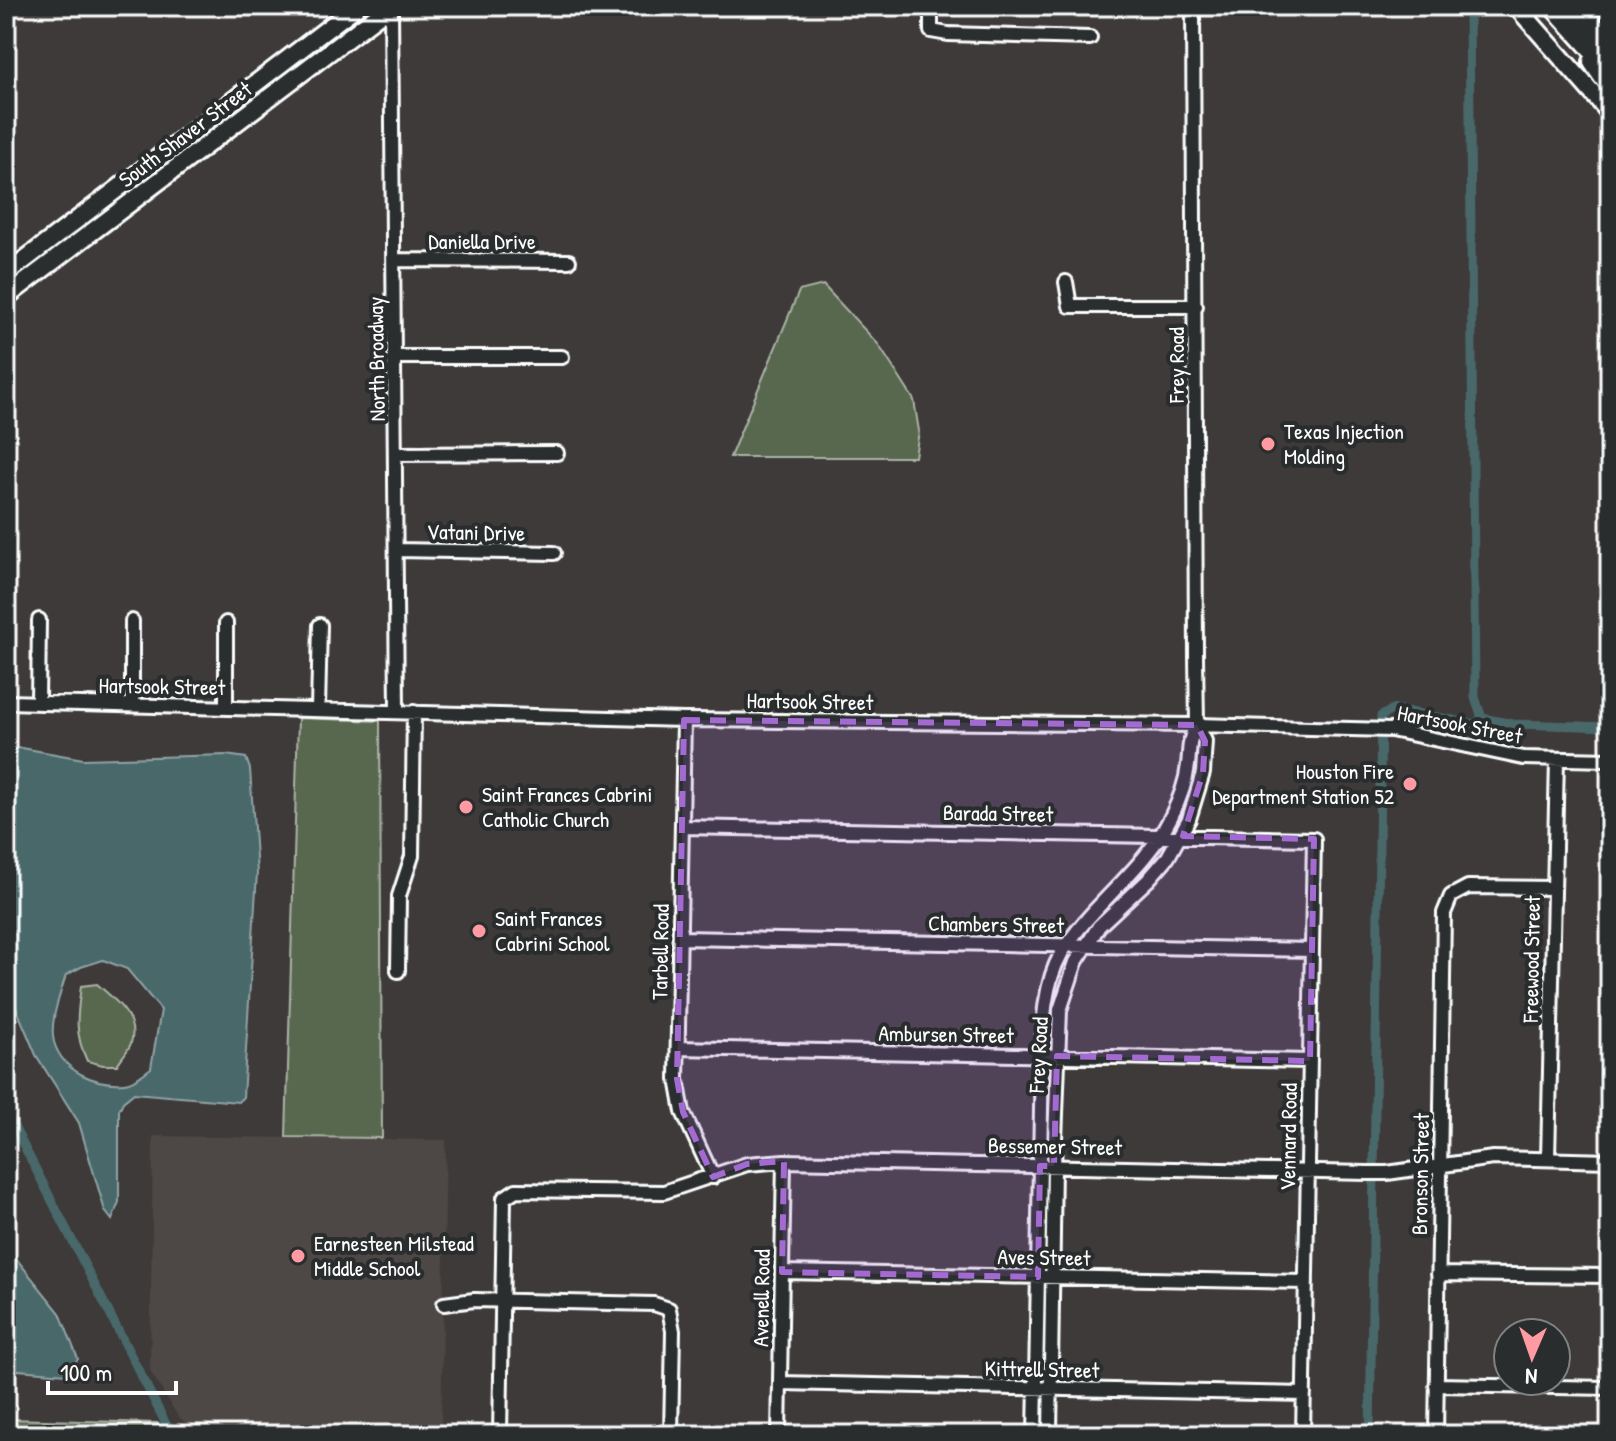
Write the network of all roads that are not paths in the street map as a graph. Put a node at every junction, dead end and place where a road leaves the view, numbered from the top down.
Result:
1 (357, 6) edge
2 (390, 6) edge
3 (931, 6) edge
4 (1193, 6) edge
5 (1516, 6) edge
6 (1553, 6) edge
7 (1576, 6) edge
8 (1605, 6) edge
9 (1610, 12) edge
10 (1090, 38) dead end
11 (1585, 41) junction
12 (1610, 44) edge
13 (1610, 69) edge
14 (1610, 87) edge
15 (1610, 113) edge
16 (173, 145) junction
17 (185, 161) junction
18 (100, 201) junction
19 (111, 217) junction
20 (394, 260) junction
21 (569, 261) dead end
22 (6, 274) edge
23 (1066, 282) dead end
24 (8, 291) edge
25 (1196, 306) junction
26 (395, 357) junction
27 (562, 357) dead end
28 (557, 453) dead end
29 (397, 454) junction
30 (397, 550) junction
31 (554, 553) dead end
32 (39, 620) dead end
33 (132, 621) dead end
34 (226, 623) dead end
35 (320, 625) dead end
36 (6, 702) edge
37 (38, 703) junction
38 (132, 705) junction
39 (226, 707) junction
40 (318, 709) junction
41 (397, 711) junction
42 (414, 712) junction
43 (684, 720) junction
44 (1197, 725) junction
45 (1557, 759) junction
46 (1610, 760) edge
47 (682, 827) junction
48 (1160, 836) junction
49 (1181, 836) junction
50 (1314, 839) joint
51 (1553, 888) junction
52 (680, 938) junction
53 (1068, 945) junction
54 (1088, 946) junction
55 (1312, 950) junction
56 (398, 971) dead end
57 (678, 1048) junction
58 (1042, 1055) junction
59 (1057, 1056) junction
60 (1310, 1061) junction
61 (1548, 1159) junction
62 (784, 1161) junction
63 (1610, 1161) edge
64 (1440, 1164) junction
65 (1040, 1166) junction
66 (1054, 1166) junction
67 (1308, 1171) junction
68 (713, 1177) junction
69 (782, 1272) junction
70 (1438, 1274) junction
71 (1610, 1276) edge
72 (1038, 1277) junction
73 (1052, 1277) junction
74 (1306, 1282) junction
75 (503, 1301) junction
76 (444, 1304) dead end
77 (780, 1383) junction
78 (1436, 1385) junction
79 (1036, 1388) junction
80 (1610, 1388) edge
81 (1051, 1389) junction
82 (1304, 1394) junction
83 (500, 1435) edge
84 (671, 1435) edge
85 (779, 1435) edge
86 (1035, 1435) edge
87 (1050, 1435) edge
88 (1303, 1435) edge
89 (1436, 1435) edge

1 - 16 main road, South Shaver Street
2 - 17 main road, South Shaver Street
2 - 20 street, North Broadway
3 - 10 street
4 - 25 street, Frey Road
5 - 15 main road
6 - 11 highway
7 - 12 highway
8 - 9 highway
11 - 13 highway
11 - 14 highway
16 - 17 main road
16 - 18 main road, South Shaver Street
17 - 19 main road, South Shaver Street
18 - 19 main road
18 - 22 main road, South Shaver Street
19 - 24 main road, South Shaver Street
20 - 21 street, Daniella Drive
20 - 26 street, North Broadway
23 - 25 street
25 - 44 street, Frey Road
26 - 27 street
26 - 29 street, North Broadway
28 - 29 street
29 - 30 street, North Broadway
30 - 31 street, Vatani Drive
30 - 41 street, North Broadway
32 - 37 street
33 - 38 street
34 - 39 street
35 - 40 street
36 - 37 street, Hartsook Street
37 - 38 street, Hartsook Street
38 - 39 street, Hartsook Street
39 - 40 street, Hartsook Street
40 - 41 street, Hartsook Street
41 - 42 street, Hartsook Street
42 - 43 street, Hartsook Street
42 - 56 street
43 - 44 street, Hartsook Street
43 - 47 street, Tarbell Road
44 - 45 street, Hartsook Street
44 - 48 street, Frey Road
44 - 49 street, Frey Road
45 - 46 street, Hartsook Street
45 - 51 street, Freewood Street
47 - 48 street, Barada Street
47 - 52 street, Tarbell Road
48 - 49 street, Barada Street
48 - 53 street, Frey Road
49 - 50 street, Barada Street
49 - 54 street, Frey Road
50 - 55 street, Vennard Road
51 - 61 street, Freewood Street
51 - 64 street, Bronson Street
52 - 53 street, Chambers Street
52 - 57 street, Tarbell Road
53 - 54 street, Chambers Street
53 - 58 street, Frey Road
54 - 55 street, Chambers Street
54 - 59 street, Frey Road
55 - 60 street, Vennard Road
57 - 58 street, Ambursen Street
57 - 68 street, Tarbell Road
58 - 59 street, Ambursen Street
58 - 65 street, Frey Road
59 - 60 street, Ambursen Street
59 - 66 street, Frey Road
60 - 67 street, Vennard Road
61 - 63 street, Bessemer Street
61 - 64 street, Bessemer Street
62 - 65 street, Bessemer Street
62 - 68 street, Bessemer Street
62 - 69 street, Avenell Road
64 - 67 street, Bessemer Street
64 - 70 street, Bronson Street
65 - 66 street, Bessemer Street
65 - 72 street, Frey Road
66 - 67 street, Bessemer Street
66 - 73 street, Frey Road
67 - 74 street, Vennard Road
68 - 75 street, Bessemer Street
69 - 72 street, Aves Street
69 - 77 street, Avenell Road
70 - 71 street
70 - 78 street, Bronson Street
72 - 73 street, Aves Street
72 - 79 street, Frey Road
73 - 74 street, Aves Street
73 - 81 street, Frey Road
74 - 82 street, Vennard Road
75 - 76 street
75 - 83 street
75 - 84 street
77 - 79 street, Kittrell Street
77 - 85 street, Avenell Road
78 - 80 street
78 - 89 street, Bronson Street
79 - 81 street, Kittrell Street
79 - 86 street, Frey Road
81 - 82 street, Kittrell Street
81 - 87 street, Frey Road
82 - 88 street, Vennard Road

